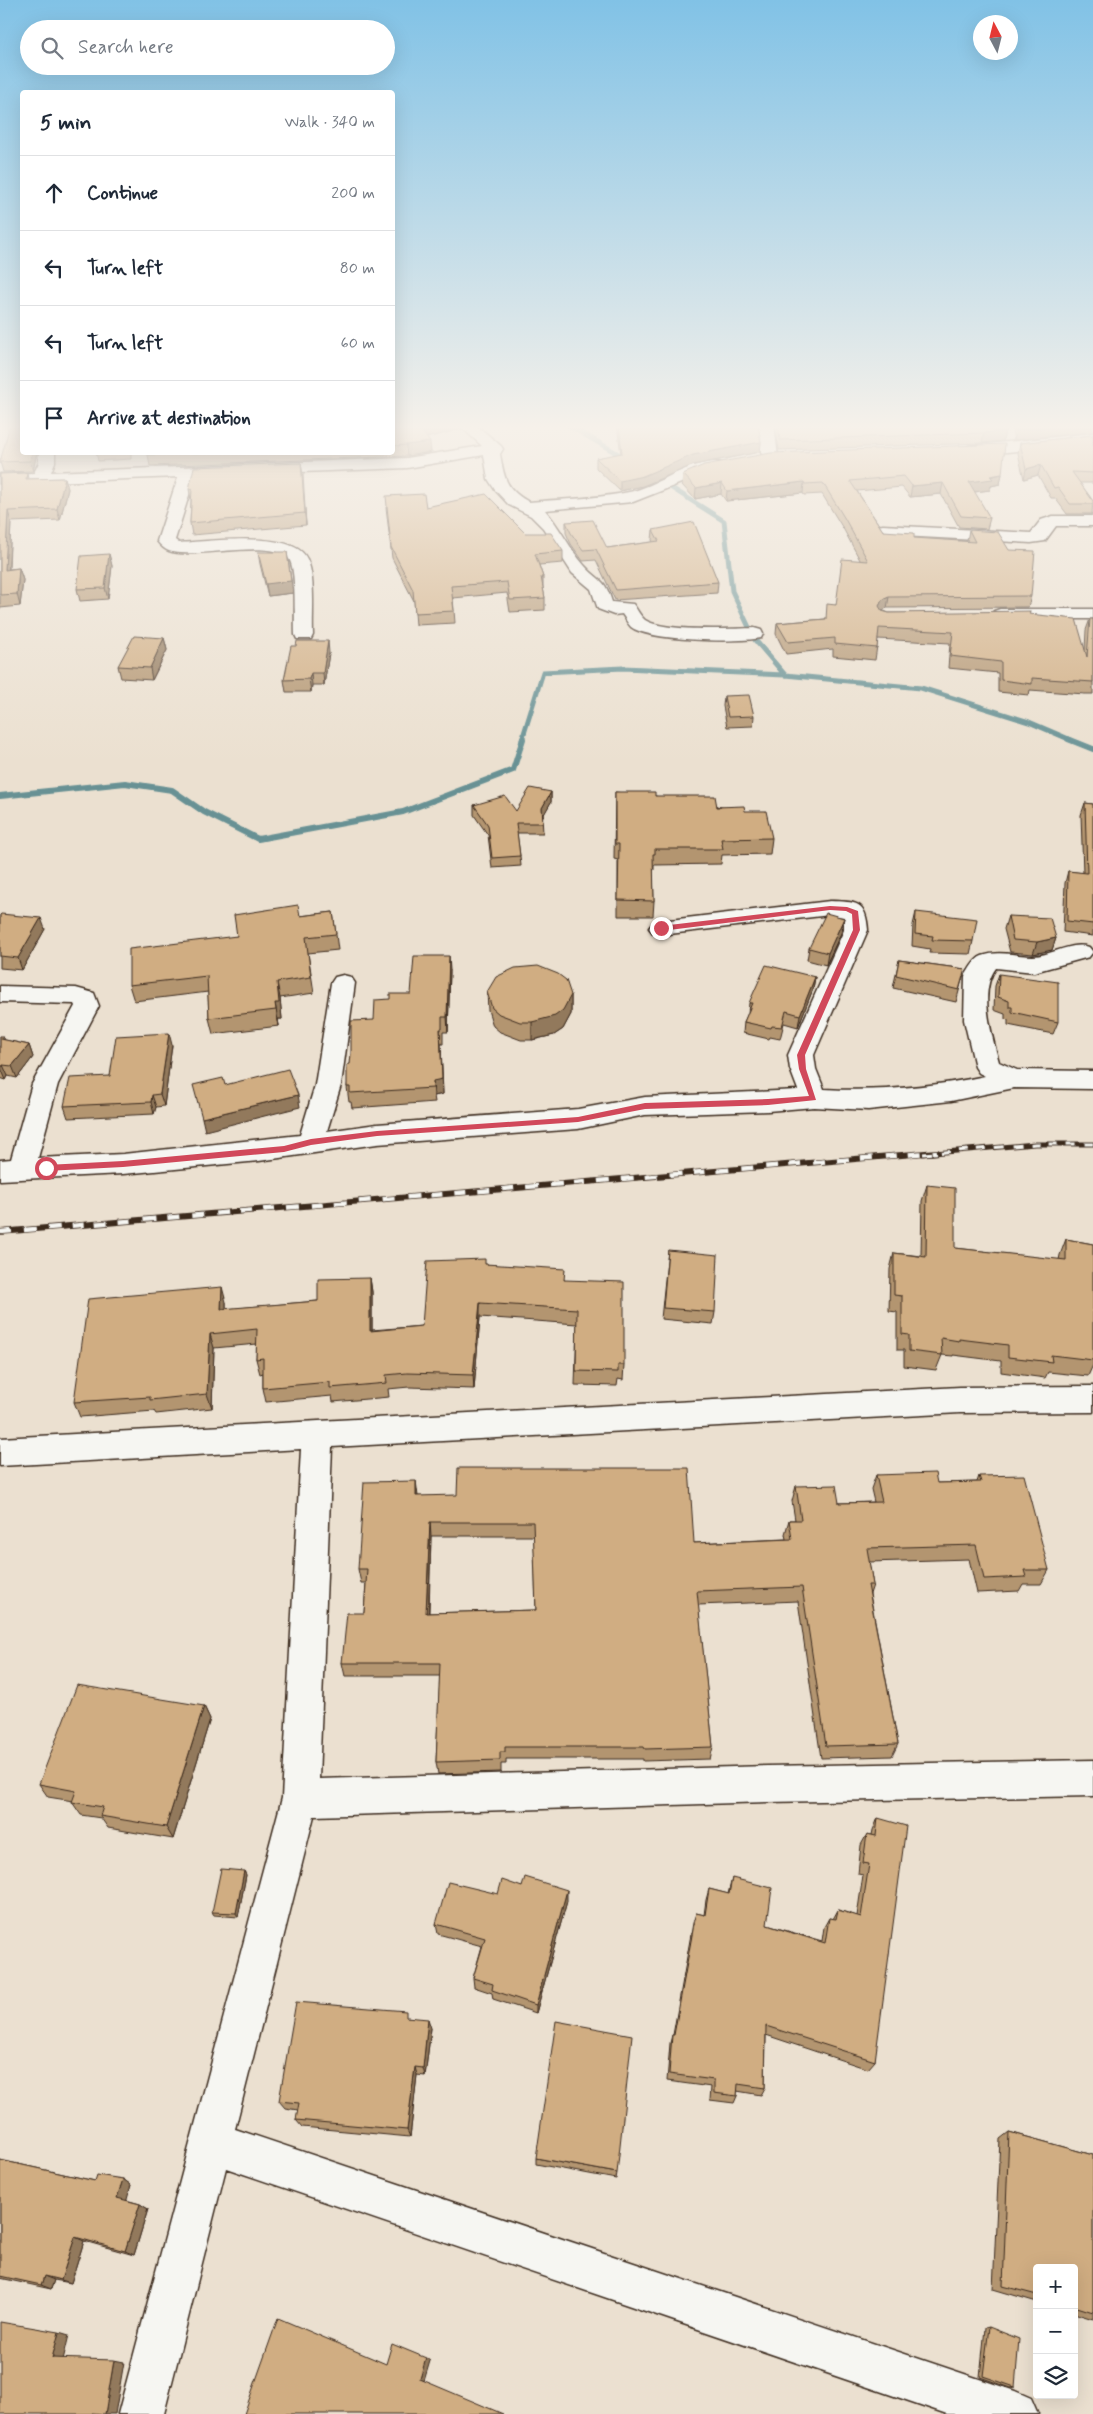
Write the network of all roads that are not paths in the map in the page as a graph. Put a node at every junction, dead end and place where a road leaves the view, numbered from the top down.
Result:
1 (167, 538) edge
2 (557, 538) edge
3 (1093, 614) edge
4 (985, 615) edge
5 (754, 634) dead end
6 (304, 635) dead end
7 (661, 928) dead end
8 (1081, 952) dead end
9 (343, 984) dead end
10 (0, 994) edge
11 (1014, 1079) junction
12 (1093, 1080) edge
13 (814, 1098) junction
14 (311, 1142) junction
15 (11, 1169) edge
16 (1093, 1398) edge
17 (317, 1435) junction
18 (0, 1452) edge
19 (1093, 1778) edge
20 (300, 1798) junction
21 (212, 2142) junction
22 (141, 2414) edge
23 (1015, 2414) edge

1 - 6 street
2 - 5 street
3 - 4 street
7 - 13 street
8 - 11 street
9 - 14 street
10 - 15 street
11 - 12 street
11 - 13 street
13 - 14 street
14 - 15 street
16 - 17 street
17 - 18 street
17 - 20 street
19 - 20 street
20 - 21 street
21 - 22 street
21 - 23 street

